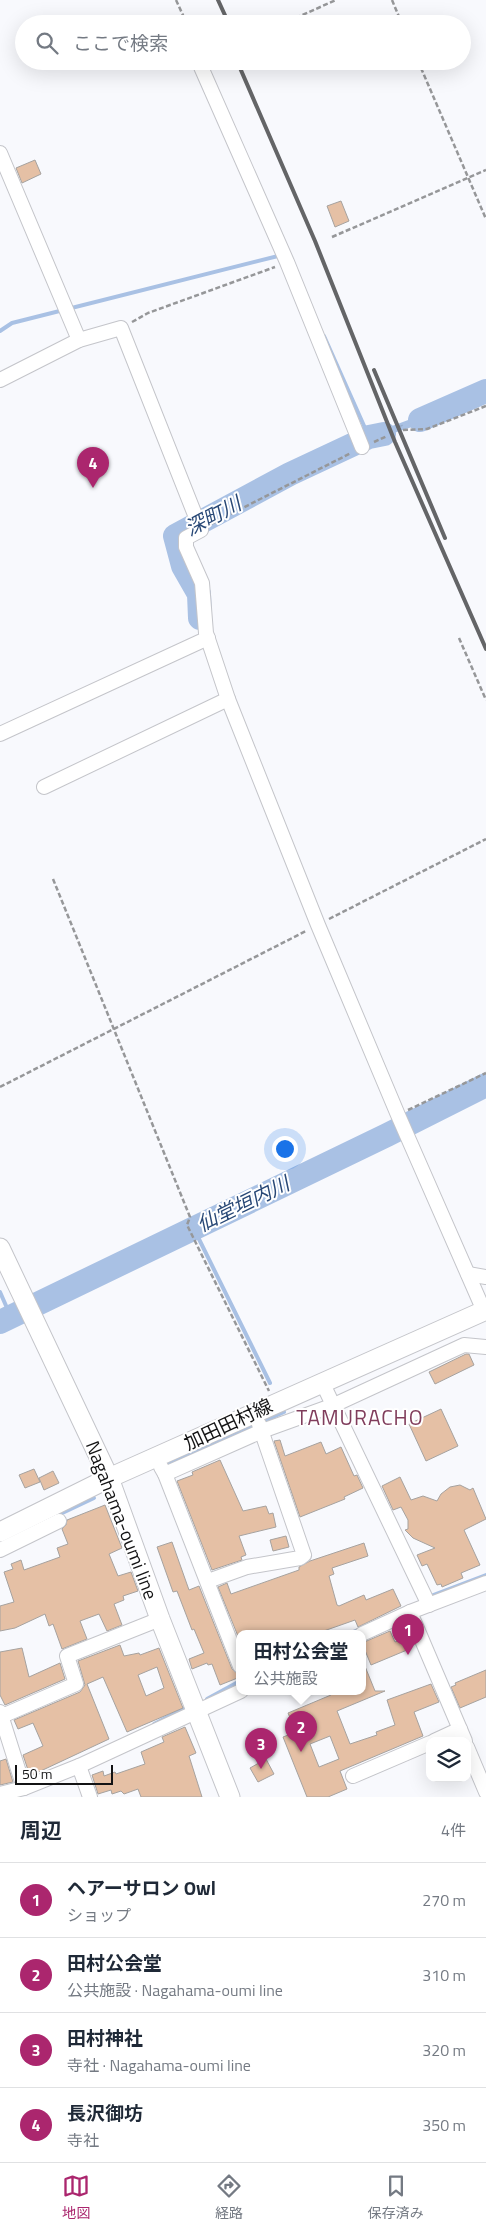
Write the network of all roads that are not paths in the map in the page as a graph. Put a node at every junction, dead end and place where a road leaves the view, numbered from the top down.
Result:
1 (202, 70) edge
2 (0, 153) edge
3 (79, 340) junction
4 (0, 380) edge
5 (362, 447) road end
6 (208, 638) junction
7 (228, 699) junction
8 (0, 734) edge
9 (44, 787) dead end
10 (0, 1248) edge
11 (468, 1274) junction
12 (486, 1277) edge
13 (485, 1310) edge
14 (486, 1346) edge
15 (322, 1382) junction
16 (334, 1405) junction
17 (258, 1421) junction
18 (161, 1467) junction
19 (109, 1478) junction
20 (59, 1521) dead end
21 (0, 1532) edge
22 (0, 1550) edge
23 (208, 1582) junction
24 (486, 1583) edge
25 (426, 1600) junction
26 (410, 1612) junction
27 (160, 1619) junction
28 (366, 1632) edge
29 (236, 1656) edge
30 (236, 1693) edge
31 (196, 1712) junction
32 (1, 1714) edge
33 (462, 1735) edge
34 (426, 1745) edge
35 (471, 1756) edge
36 (79, 1766) junction
37 (353, 1776) dead end
38 (23, 1785) junction
39 (486, 1792) edge
40 (0, 1794) edge
41 (90, 1797) edge
42 (230, 1797) edge

1 - 5 street
2 - 3 street
3 - 4 street
3 - 6 street
6 - 7 street
6 - 8 street
7 - 9 street
7 - 11 street
10 - 19 main road, Nagahama-oumi line
11 - 12 street
11 - 13 street
13 - 15 main road, 加田田村線
14 - 16 street
15 - 16 street
15 - 17 main road, 加田田村線
16 - 17 street
16 - 25 street
17 - 18 main road, 加田田村線
17 - 23 street
18 - 19 main road, 加田田村線
18 - 23 street
19 - 21 main road, 加田田村線
19 - 27 main road, Nagahama-oumi line
20 - 22 street
23 - 29 street
24 - 25 street
25 - 26 street
26 - 28 street
26 - 33 street
27 - 31 main road, Nagahama-oumi line
27 - 32 street
30 - 31 street
31 - 36 street
31 - 42 main road, Nagahama-oumi line
32 - 38 street
34 - 37 street
35 - 39 street
36 - 38 street
36 - 41 street
38 - 40 street

